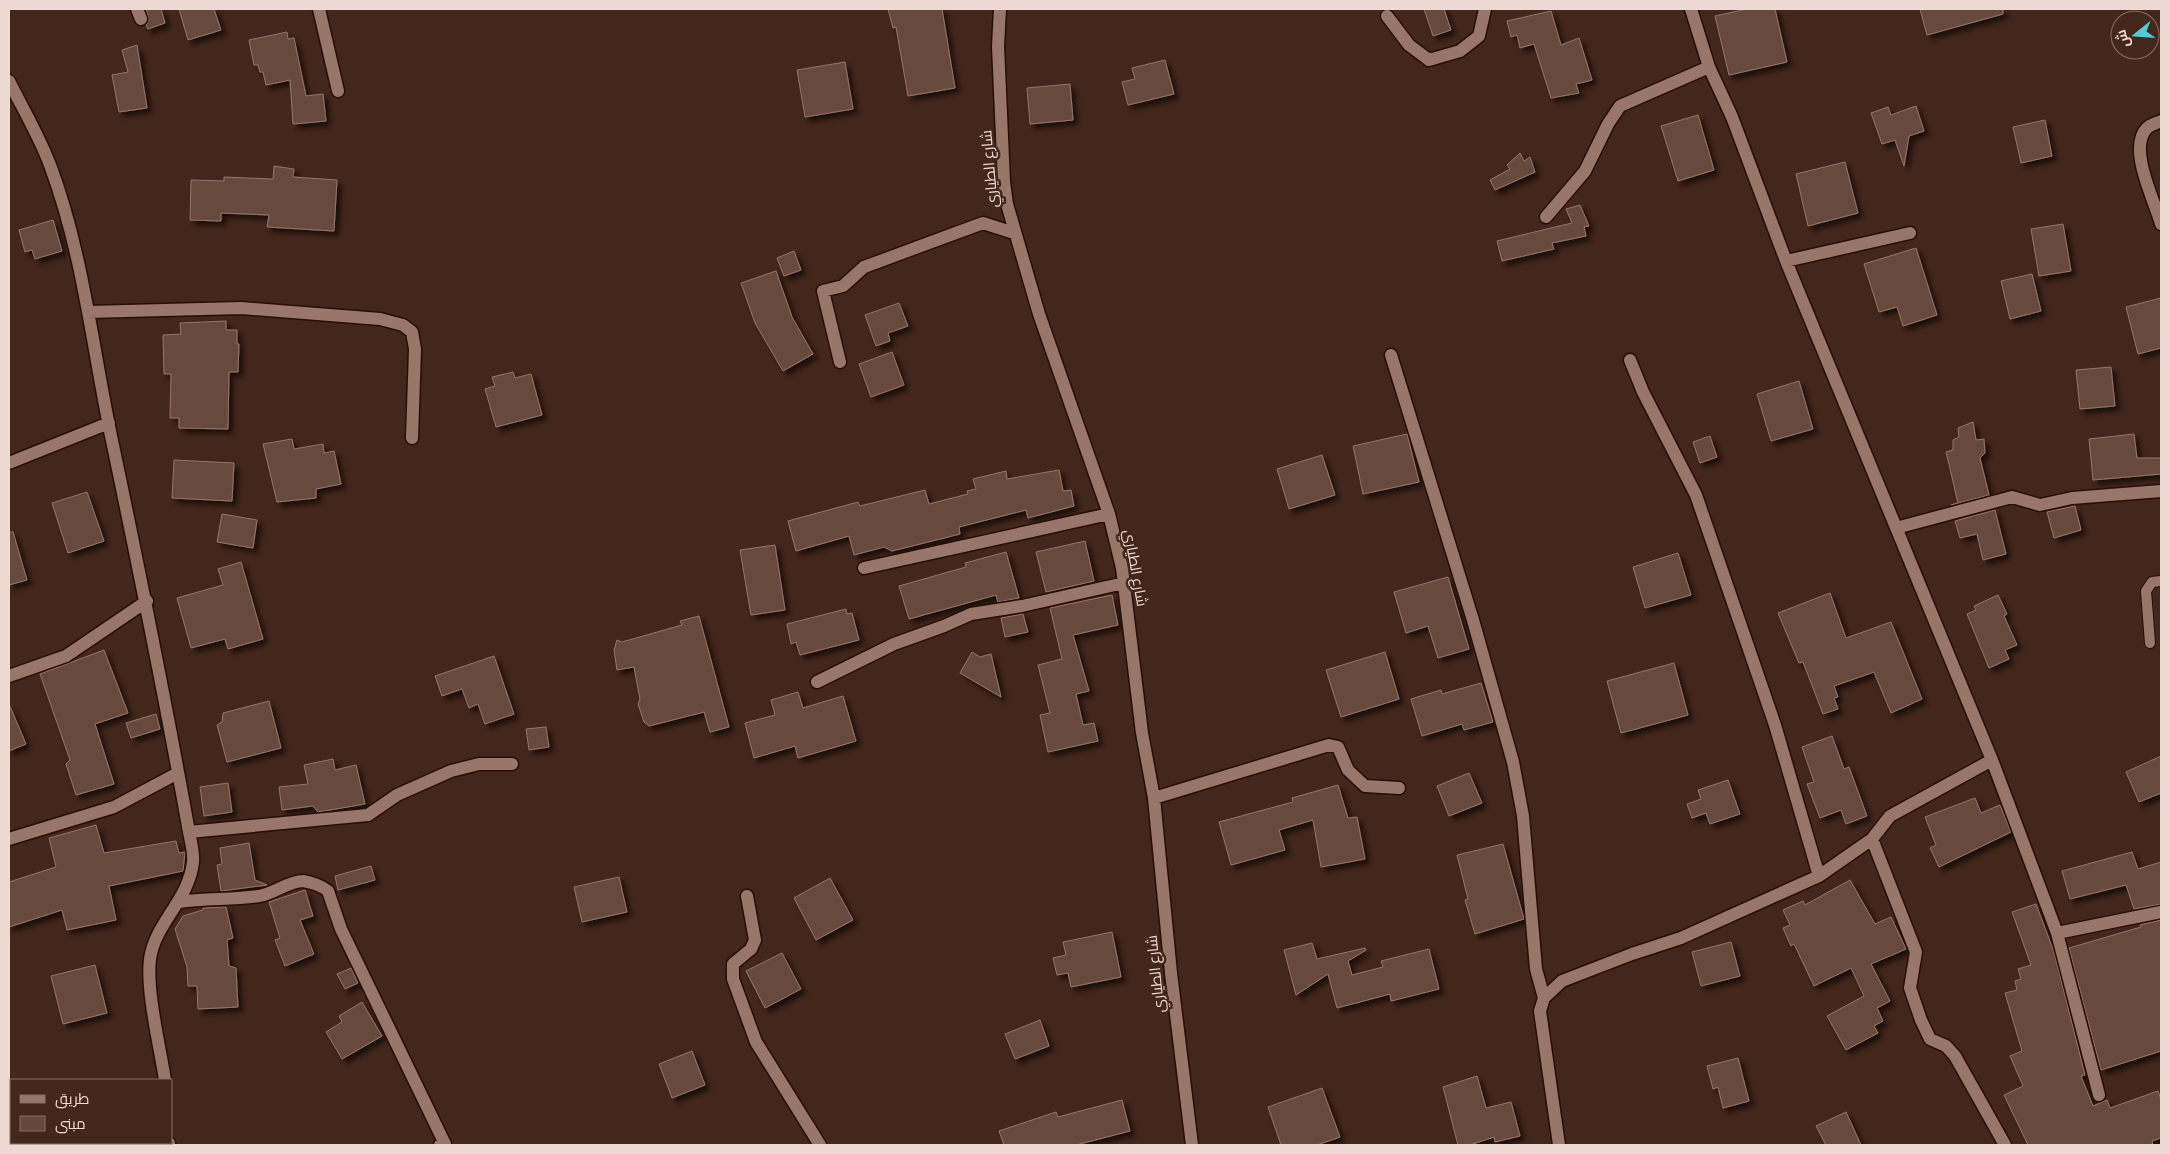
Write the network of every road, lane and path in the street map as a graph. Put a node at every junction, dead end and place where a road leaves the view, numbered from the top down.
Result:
1 (319, 9) edge
2 (1000, 9) edge
3 (1484, 9) edge
4 (1693, 9) edge
5 (1387, 16) dead end
6 (1709, 67) junction
7 (9, 81) edge
8 (338, 91) dead end
9 (2161, 121) edge
10 (1546, 217) dead end
11 (2161, 224) edge
12 (1014, 233) junction
13 (1910, 233) dead end
14 (1786, 261) junction
15 (88, 312) junction
16 (1391, 354) dead end
17 (1630, 360) dead end
18 (840, 362) dead end
19 (109, 422) junction
20 (412, 438) dead end
21 (9, 463) edge
22 (2161, 492) edge
23 (1109, 514) junction
24 (1896, 528) junction
25 (864, 568) dead end
26 (2161, 581) edge
27 (1124, 584) junction
28 (147, 601) junction
29 (2150, 644) dead end
30 (9, 676) edge
31 (817, 682) dead end
32 (1992, 760) junction
33 (512, 764) dead end
34 (178, 773) junction
35 (1399, 788) dead end
36 (1154, 798) junction
37 (189, 832) junction
38 (9, 839) edge
39 (1872, 839) junction
40 (1819, 876) junction
41 (747, 896) dead end
42 (179, 902) junction
43 (2161, 912) edge
44 (2057, 933) junction
45 (1544, 998) junction
46 (165, 1079) edge
47 (2099, 1095) dead end
48 (440, 1145) edge
49 (820, 1145) edge
50 (1192, 1145) edge
51 (1559, 1145) edge
52 (2005, 1145) edge

1 - 8 street
2 - 12 street, شارع الطياري
3 - 5 street
4 - 6 street
6 - 10 street
6 - 14 street
7 - 15 street
9 - 11 street
12 - 18 street
12 - 23 street, شارع الطياري
13 - 14 street
14 - 24 street
15 - 19 street
15 - 20 street
16 - 45 street
17 - 40 street
19 - 21 street
19 - 28 street
22 - 24 street
23 - 25 street
23 - 27 street, شارع الطياري
24 - 32 street
26 - 29 lane
27 - 31 street
27 - 36 street, شارع الطياري
28 - 30 street
28 - 34 street
32 - 39 street
32 - 44 street
33 - 37 street
34 - 37 street
34 - 38 street
35 - 36 street
36 - 50 street, شارع الطياري
37 - 42 street
39 - 40 street
39 - 52 street
40 - 45 street
41 - 49 street
42 - 46 street
42 - 48 street
43 - 44 street
44 - 47 street
45 - 51 street

